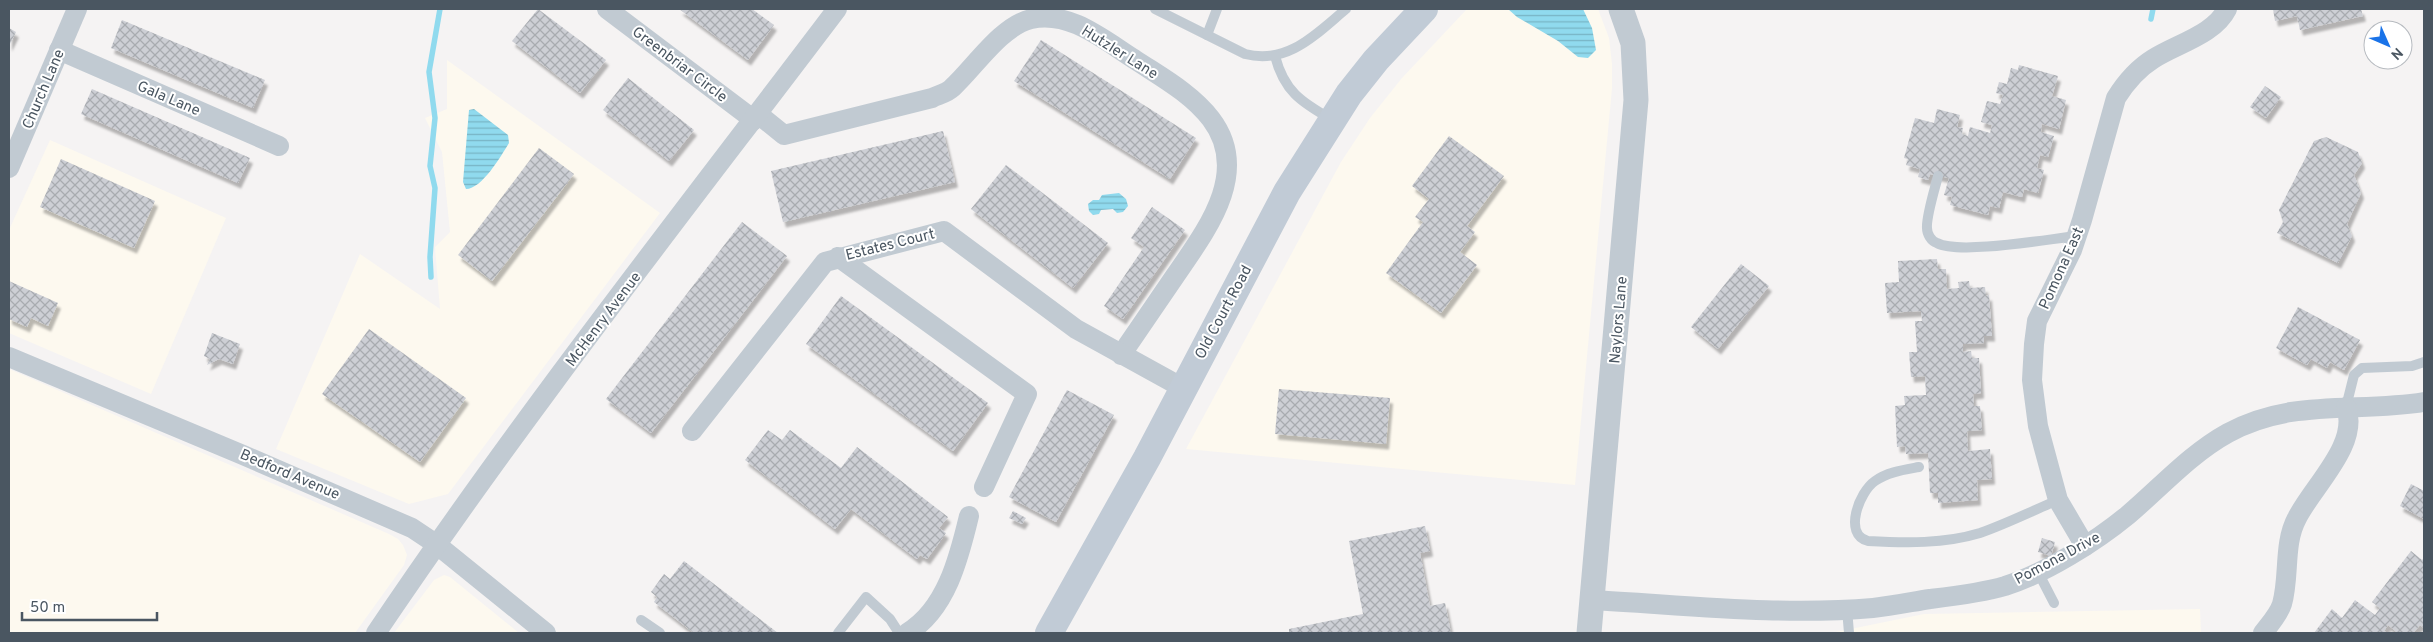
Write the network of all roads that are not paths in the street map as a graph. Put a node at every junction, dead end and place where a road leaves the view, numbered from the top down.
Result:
1 (77, 9) edge
2 (607, 9) edge
3 (837, 9) edge
4 (1155, 9) edge
5 (1218, 9) edge
6 (1346, 9) edge
7 (1424, 9) edge
8 (1621, 9) edge
9 (2227, 9) edge
10 (1334, 12) edge
11 (1207, 35) junction
12 (59, 50) junction
13 (1276, 56) junction
14 (756, 117) junction
15 (1332, 119) junction
16 (279, 146) dead end
17 (9, 168) edge
18 (1938, 176) dead end
19 (2077, 236) junction
20 (838, 257) junction
21 (1122, 355) junction
22 (9, 357) edge
23 (2424, 362) edge
24 (1183, 388) junction
25 (2424, 402) edge
26 (2346, 407) junction
27 (692, 431) dead end
28 (1919, 467) dead end
29 (984, 487) dead end
30 (2058, 500) junction
31 (969, 516) dead end
32 (436, 544) junction
33 (2085, 546) junction
34 (2038, 572) junction
35 (1592, 600) junction
36 (2054, 603) dead end
37 (1847, 609) junction
38 (641, 620) dead end
39 (376, 633) edge
40 (546, 633) edge
41 (660, 633) edge
42 (838, 633) edge
43 (899, 633) edge
44 (907, 633) edge
45 (1049, 633) edge
46 (1589, 633) edge
47 (1849, 633) edge
48 (2263, 633) edge

1 - 12 street, Church Lane
2 - 14 street, Greenbriar Circle
3 - 14 street, McHenry Avenue
4 - 11 lane
5 - 11 lane
6 - 10 lane
7 - 15 main road, Old Court Road
8 - 35 street, Naylors Lane
9 - 19 street, Pomona East
10 - 13 lane
11 - 13 lane
12 - 16 street, Gala Lane
12 - 17 street, Church Lane
13 - 15 lane
14 - 21 street, Hutzler Lane
14 - 32 street, McHenry Avenue
15 - 24 main road, Old Court Road
18 - 19 lane
19 - 30 street, Pomona East
20 - 21 street, Estates Court
20 - 27 street, Estates Court
20 - 29 street
21 - 24 street, Estates Court
22 - 32 street, Bedford Avenue
23 - 26 lane
24 - 45 main road, Old Court Road
25 - 26 street, Pomona Drive
26 - 33 street, Pomona Drive
26 - 48 street
28 - 30 lane
30 - 33 street, Pomona East
31 - 44 street
32 - 39 street, McHenry Avenue
32 - 40 street, Bedford Avenue
33 - 34 street, Pomona Drive
34 - 36 lane
34 - 37 street, Pomona Drive
35 - 37 street, Pomona Drive
35 - 46 street, Naylors Lane
37 - 47 lane
38 - 41 lane
42 - 43 lane

